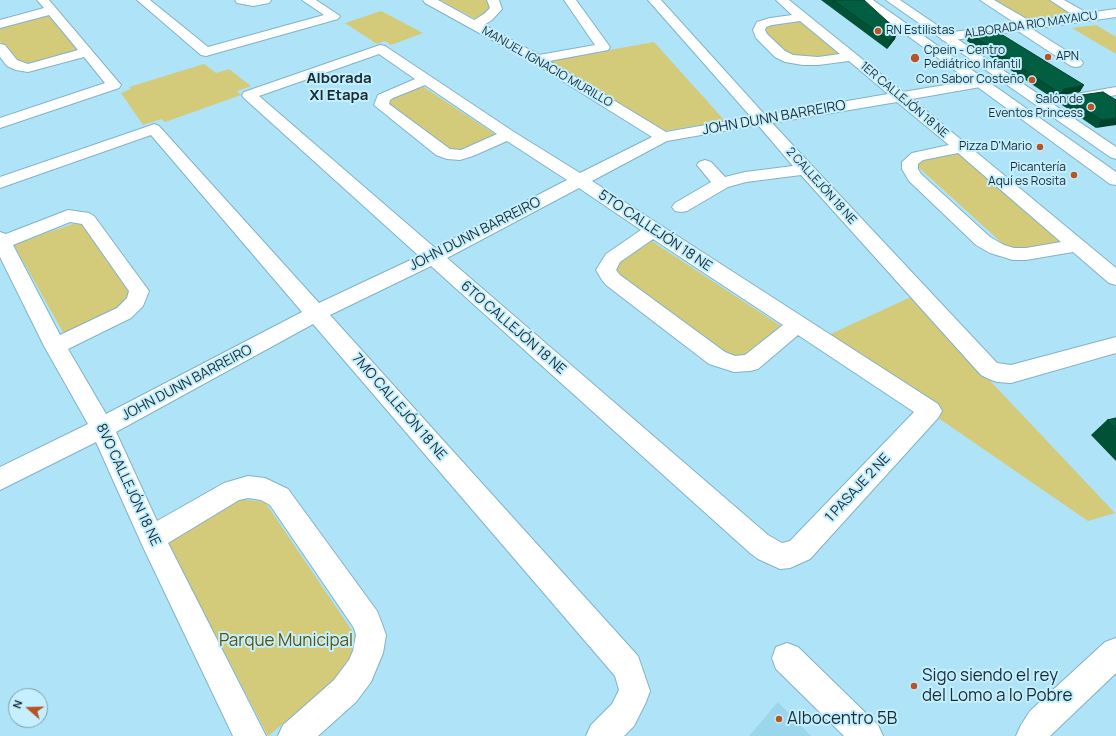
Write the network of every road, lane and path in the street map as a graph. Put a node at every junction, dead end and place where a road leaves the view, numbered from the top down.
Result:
1 (143, 0) edge
2 (242, 0) edge
3 (265, 0) edge
4 (308, 0) edge
5 (429, 0) edge
6 (493, 0) edge
7 (570, 0) edge
8 (654, 0) edge
9 (782, 0) edge
10 (865, 0) edge
11 (892, 0) edge
12 (986, 0) edge
13 (1056, 0) edge
14 (47, 5) edge
15 (1116, 13) edge
16 (802, 17) junction
17 (1084, 17) junction
18 (0, 24) edge
19 (474, 25) junction
20 (1023, 26) junction
21 (947, 37) junction
22 (0, 48) edge
23 (87, 52) junction
24 (851, 57) junction
25 (537, 59) junction
26 (1076, 63) dead end
27 (426, 80) junction
28 (981, 83) junction
29 (1116, 91) edge
30 (249, 95) joint
31 (899, 97) junction
32 (1065, 100) dead end
33 (761, 120) junction
34 (0, 123) edge
35 (508, 135) junction
36 (1054, 135) junction
37 (663, 137) junction
38 (961, 148) junction
39 (1116, 154) edge
40 (705, 165) dead end
41 (805, 169) junction
42 (1116, 174) edge
43 (579, 180) junction
44 (1116, 180) edge
45 (0, 183) edge
46 (722, 184) junction
47 (681, 207) dead end
48 (653, 230) junction
49 (1, 240) edge
50 (1076, 245) junction
51 (433, 257) junction
52 (1116, 278) edge
53 (317, 314) junction
54 (797, 325) junction
55 (1116, 345) edge
56 (55, 346) junction
57 (930, 411) joint
58 (102, 428) junction
59 (0, 479) edge
60 (152, 538) junction
61 (780, 556) joint
62 (1116, 653) edge
63 (787, 658) dead end
64 (250, 736) edge
65 (294, 736) edge
66 (602, 736) edge
67 (867, 736) edge
68 (1032, 736) edge

1 - 4 street
2 - 3 street
5 - 19 street, MANUEL IGNACIO MURILLO
6 - 19 street
7 - 25 street
8 - 33 street, 2 CALLEJÓN 18 NE
9 - 16 street, 1ER CALLEJÓN 18 NE
10 - 28 street
11 - 21 street
12 - 20 street
13 - 17 street
14 - 18 street
14 - 23 street
15 - 17 street, ALBORADA RIO MAYAICU
16 - 24 street, 1ER CALLEJÓN 18 NE
16 - 24 street
17 - 20 street, ALBORADA RIO MAYAICU
19 - 25 street, MANUEL IGNACIO MURILLO
20 - 21 street, ALBORADA RIO MAYAICU
20 - 26 street
21 - 39 street
22 - 23 street
23 - 34 street
24 - 31 street, 1ER CALLEJÓN 18 NE
25 - 37 street, MANUEL IGNACIO MURILLO
27 - 30 street, 5TO CALLEJÓN 18 NE
27 - 35 street, 5TO CALLEJÓN 18 NE
27 - 35 street
28 - 31 street, JOHN DUNN BARREIRO
28 - 36 street
29 - 32 street
30 - 51 street, 6TO CALLEJÓN 18 NE
31 - 33 street, JOHN DUNN BARREIRO
31 - 38 street, 1ER CALLEJÓN 18 NE
33 - 37 street, JOHN DUNN BARREIRO
33 - 41 street, 2 CALLEJÓN 18 NE
35 - 43 street, 5TO CALLEJÓN 18 NE
36 - 42 street
36 - 44 street
37 - 43 street, JOHN DUNN BARREIRO
38 - 50 street, 1ER CALLEJÓN 18 NE
38 - 50 street
40 - 46 street
41 - 46 street
41 - 55 street, 2 CALLEJÓN 18 NE
43 - 48 street, 5TO CALLEJÓN 18 NE
43 - 51 street, JOHN DUNN BARREIRO
45 - 53 street, 7MO CALLEJÓN 18 NE
46 - 47 street
48 - 54 street, 5TO CALLEJÓN 18 NE
48 - 54 street
49 - 56 street, 8VO CALLEJÓN 18 NE
49 - 56 street
50 - 52 street, 1ER CALLEJÓN 18 NE
51 - 53 street, JOHN DUNN BARREIRO
51 - 61 street, 6TO CALLEJÓN 18 NE
53 - 58 street, JOHN DUNN BARREIRO
53 - 66 street, 7MO CALLEJÓN 18 NE
54 - 57 street, 5TO CALLEJÓN 18 NE
56 - 58 street, 8VO CALLEJÓN 18 NE
57 - 61 street, 1 PASAJE 2 NE
58 - 59 street, JOHN DUNN BARREIRO
58 - 60 street, 8VO CALLEJÓN 18 NE
60 - 64 street, 8VO CALLEJÓN 18 NE
60 - 65 street
62 - 68 street
63 - 67 street

